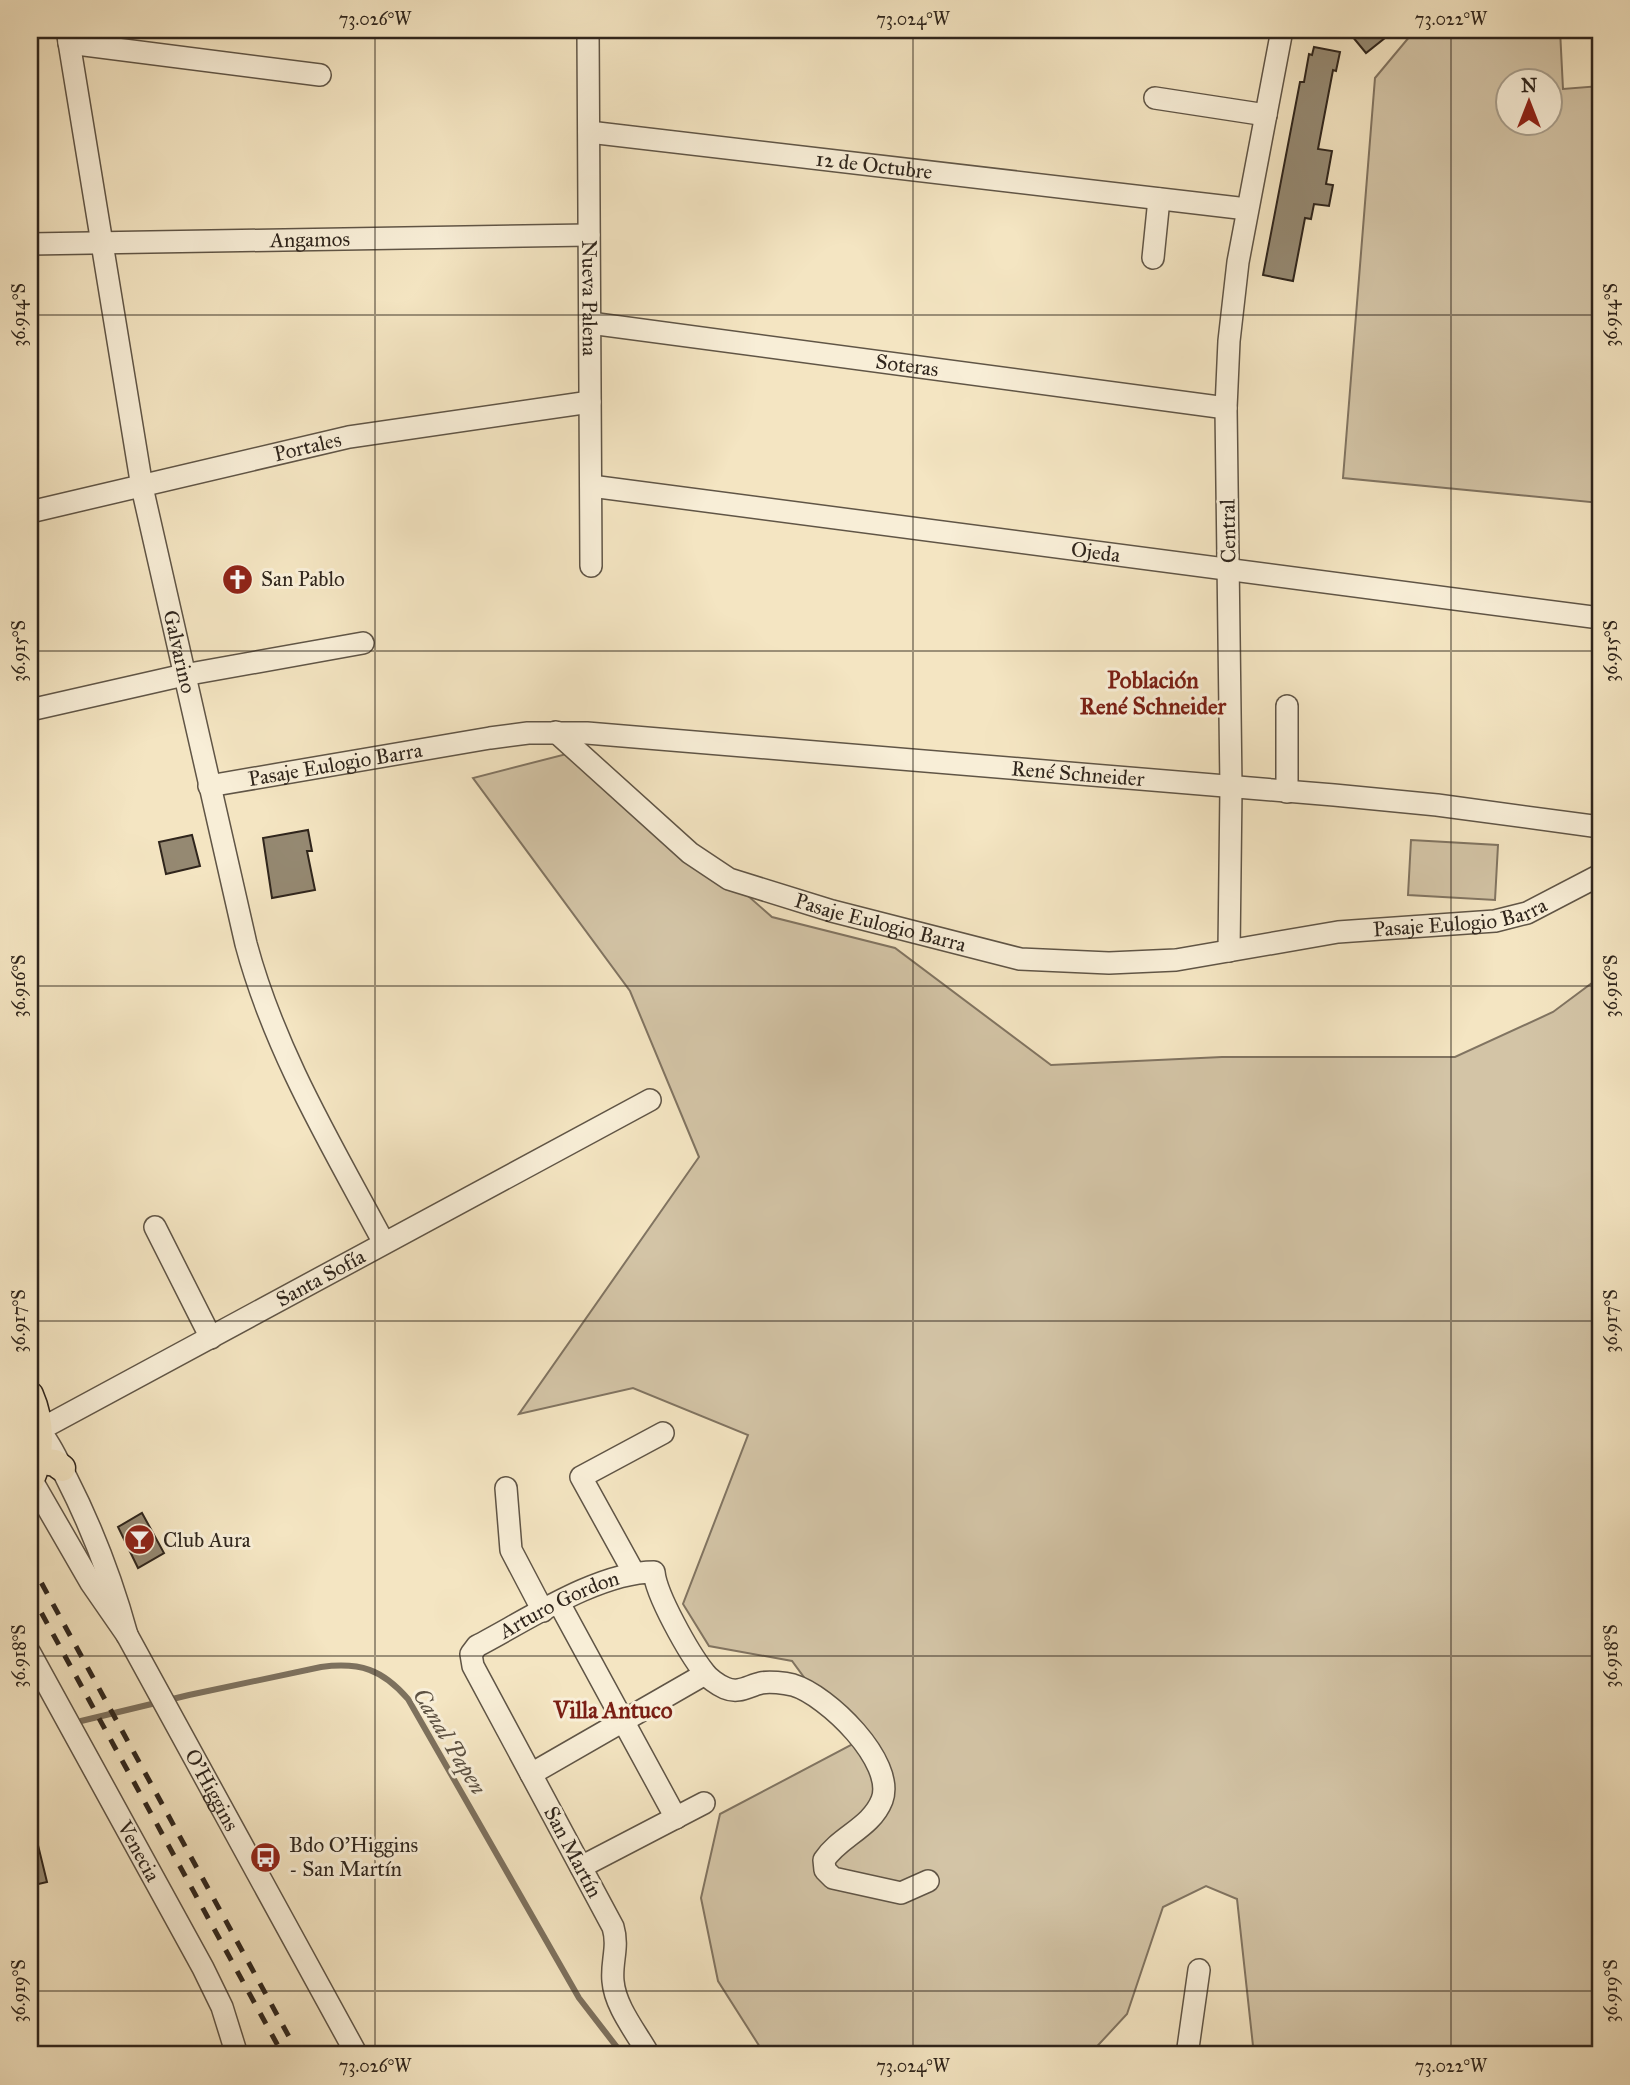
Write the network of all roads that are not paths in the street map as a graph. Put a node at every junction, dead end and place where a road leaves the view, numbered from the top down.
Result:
1 (588, 30) edge
2 (1282, 30) edge
3 (68, 36) edge
4 (320, 75) dead end
5 (1155, 98) dead end
6 (1266, 115) junction
7 (589, 132) junction
8 (1159, 199) junction
9 (1247, 209) junction
10 (589, 235) junction
11 (102, 243) junction
12 (30, 244) edge
13 (1153, 258) dead end
14 (590, 323) junction
15 (590, 402) junction
16 (1226, 408) junction
17 (591, 486) junction
18 (142, 487) junction
19 (30, 512) edge
20 (591, 566) dead end
21 (1228, 569) junction
22 (1600, 618) edge
23 (363, 643) dead end
24 (184, 675) junction
25 (1287, 706) dead end
26 (30, 710) edge
27 (556, 732) junction
28 (209, 786) junction
29 (1231, 788) junction
30 (1287, 792) junction
31 (1600, 827) edge
32 (1600, 875) edge
33 (1229, 951) junction
34 (650, 1100) dead end
35 (155, 1227) dead end
36 (384, 1243) junction
37 (211, 1338) junction
38 (30, 1395) edge
39 (38, 1430) junction
40 (663, 1433) dead end
41 (37, 1471) edge
42 (506, 1488) dead end
43 (644, 1573) junction
44 (551, 1607) junction
45 (127, 1635) junction
46 (30, 1653) edge
47 (471, 1654) joint
48 (705, 1674) junction
49 (623, 1721) junction
50 (531, 1774) junction
51 (704, 1803) dead end
52 (676, 1818) junction
53 (581, 1867) junction
54 (929, 1881) dead end
55 (1199, 1970) dead end
56 (237, 2055) edge
57 (357, 2055) edge
58 (649, 2055) edge
59 (1187, 2055) edge

1 - 7 street, Nueva Palena
2 - 6 street, Central
3 - 4 street
3 - 11 street, Galvarino
5 - 6 street
6 - 9 street, Central
7 - 8 street, 12 de Octubre
7 - 10 street, Nueva Palena
8 - 9 street, 12 de Octubre
8 - 13 street
9 - 16 street, Central
10 - 11 street, Angamos
10 - 14 street, Nueva Palena
11 - 12 street, Angamos
11 - 18 street, Galvarino
14 - 15 street, Nueva Palena
14 - 16 street, Soteras
15 - 17 street, Nueva Palena
15 - 18 street, Portales
16 - 21 street, Central
17 - 20 street, Nueva Palena
17 - 21 street, Ojeda
18 - 19 street, Portales
18 - 24 street, Galvarino
21 - 22 street, Ojeda
21 - 29 street, Central
23 - 24 street
24 - 26 street
24 - 28 street, Galvarino
25 - 30 street
27 - 28 street, Pasaje Eulogio Barra
27 - 29 street, René Schneider
27 - 33 street, Pasaje Eulogio Barra
28 - 36 street, Galvarino
29 - 30 street, René Schneider
29 - 33 street, Central
30 - 31 street, René Schneider
32 - 33 street, Pasaje Eulogio Barra
34 - 36 street, Santa Sofía
35 - 37 street
36 - 37 street, Santa Sofía
37 - 39 street, Santa Sofía
38 - 39 main road
39 - 41 main road
40 - 43 street
41 - 45 street, O'Higgins
41 - 45 street, O'Higgins
42 - 44 street
43 - 44 street, Arturo Gordon
43 - 48 street
44 - 47 street, Arturo Gordon
44 - 49 street
45 - 57 street, O'Higgins
46 - 56 street, Venecia
47 - 50 street, San Martín
48 - 49 street
48 - 54 street
49 - 50 street
49 - 52 street
50 - 53 street, San Martín
51 - 52 street
52 - 53 street
53 - 58 street, San Martín
55 - 59 street

